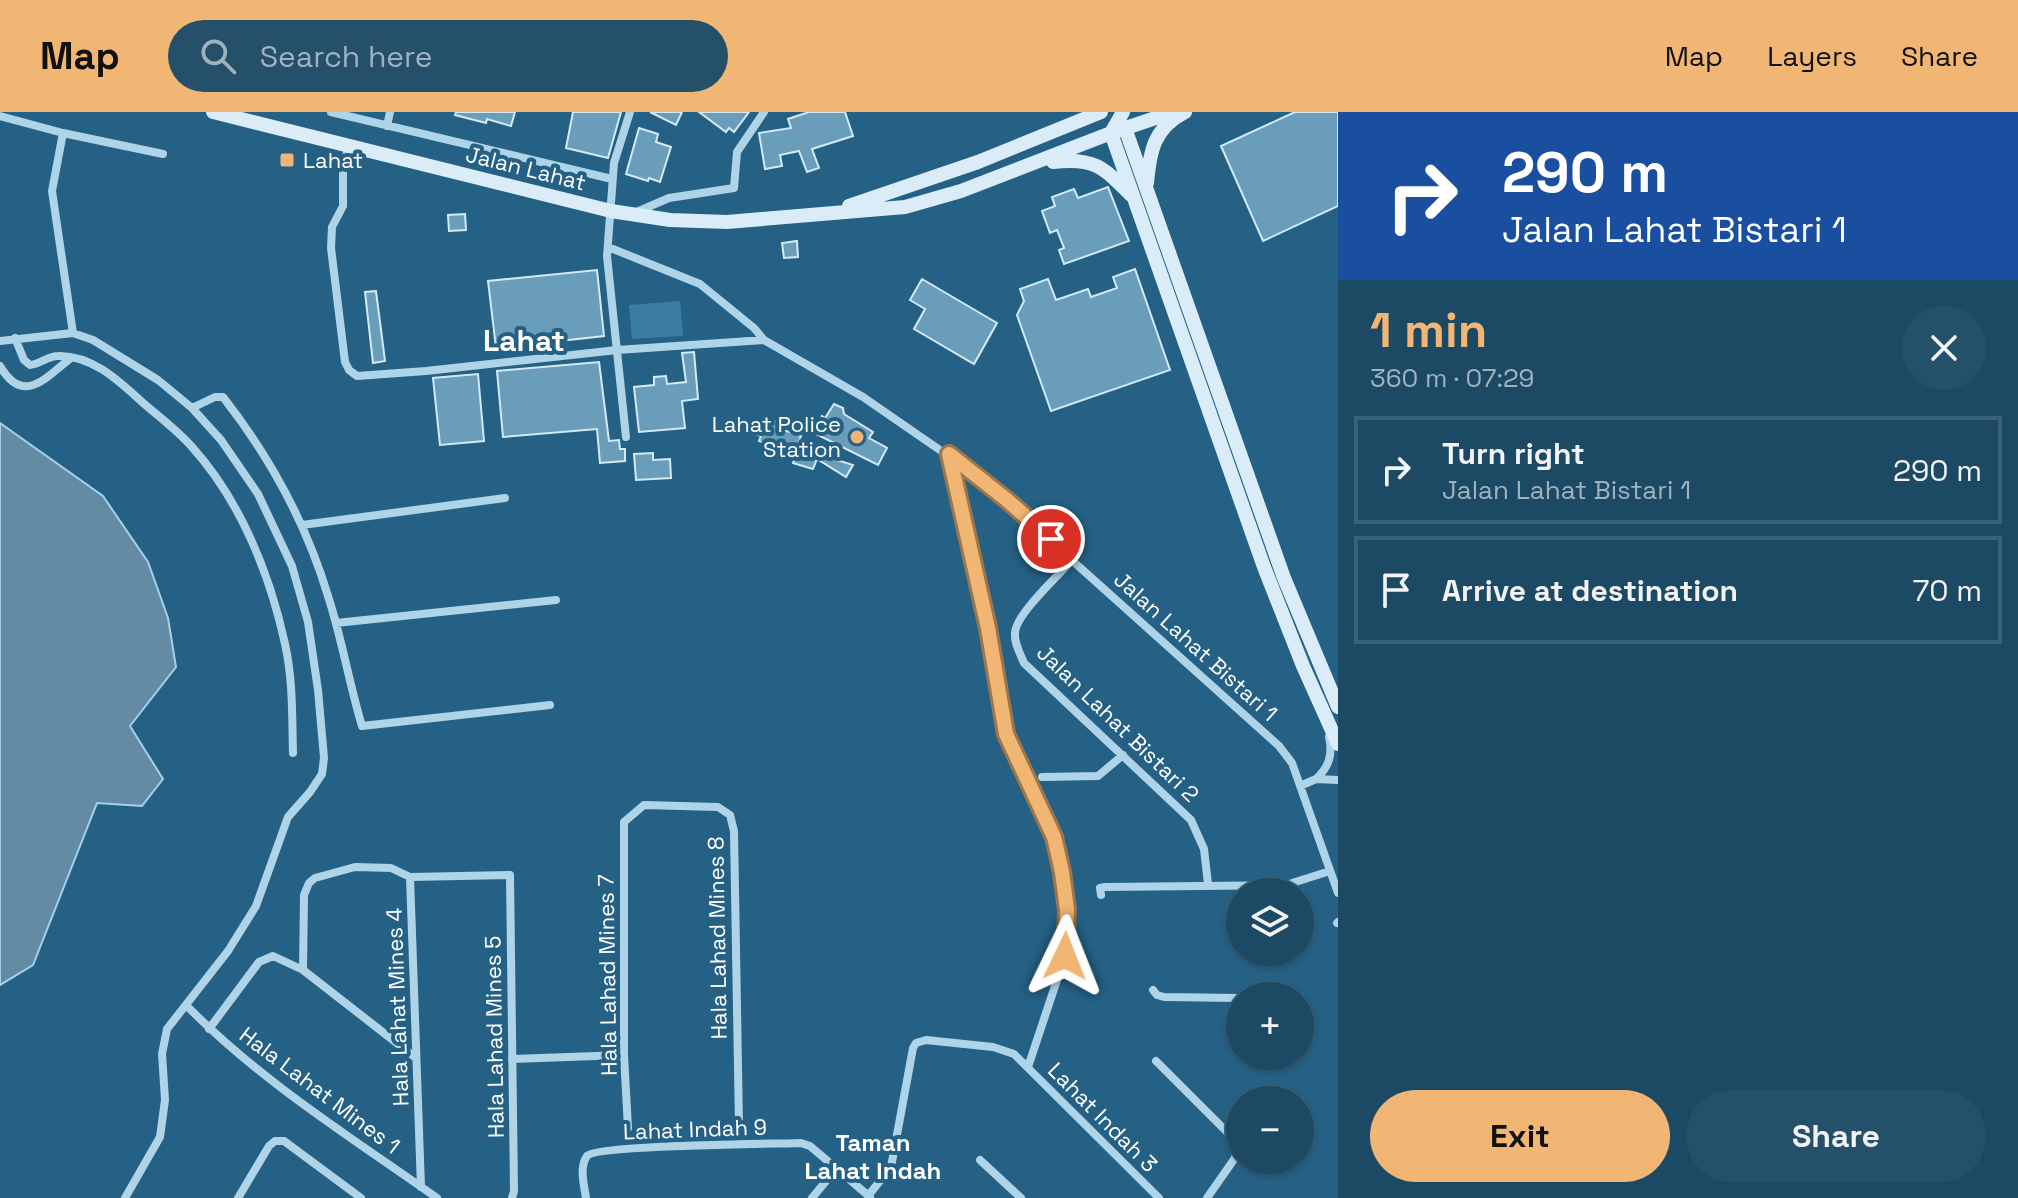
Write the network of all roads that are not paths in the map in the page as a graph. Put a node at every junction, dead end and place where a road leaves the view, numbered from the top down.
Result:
1 (213, 112) edge
2 (331, 112) edge
3 (390, 112) edge
4 (630, 112) edge
5 (764, 112) edge
6 (1101, 112) edge
7 (1123, 112) edge
8 (1173, 112) edge
9 (1185, 112) edge
10 (0, 116) edge
11 (387, 126) junction
12 (1117, 129) junction
13 (63, 133) junction
14 (348, 147) junction
15 (163, 154) dead end
16 (1033, 165) junction
17 (612, 179) junction
18 (1147, 187) junction
19 (898, 188) junction
20 (1134, 198) junction
21 (611, 211) junction
22 (834, 211) junction
23 (631, 214) junction
24 (608, 247) junction
25 (73, 333) junction
26 (15, 338) junction
27 (764, 340) junction
28 (0, 341) edge
29 (617, 350) junction
30 (71, 358) junction
31 (0, 366) edge
32 (192, 408) junction
33 (626, 437) dead end
34 (949, 454) junction
35 (505, 498) dead end
36 (302, 525) junction
37 (1073, 559) junction
38 (556, 600) dead end
39 (336, 623) junction
40 (550, 705) dead end
41 (1338, 707) edge
42 (1323, 714) junction
43 (1338, 744) edge
44 (293, 753) dead end
45 (1123, 755) junction
46 (1042, 777) dead end
47 (1316, 779) junction
48 (1338, 780) edge
49 (1300, 786) junction
50 (624, 822) joint
51 (1330, 871) junction
52 (510, 875) joint
53 (410, 877) junction
54 (1208, 884) junction
55 (1338, 893) edge
56 (1101, 895) dead end
57 (303, 970) junction
58 (1153, 990) dead end
59 (1226, 998) edge
60 (186, 1005) junction
61 (209, 1029) junction
62 (624, 1055) junction
63 (416, 1058) junction
64 (512, 1059) junction
65 (1156, 1061) dead end
66 (1024, 1064) junction
67 (739, 1126) dead end
68 (628, 1128) dead end
69 (980, 1160) dead end
70 (836, 1169) junction
71 (421, 1187) junction
72 (870, 1197) edge
73 (125, 1198) edge
74 (238, 1198) edge
75 (359, 1198) edge
76 (437, 1198) edge
77 (512, 1198) edge
78 (586, 1198) edge
79 (812, 1198) edge
80 (1021, 1198) edge
81 (1159, 1198) edge
82 (1207, 1198) edge

1 - 14 main road, Jalan Lahat
2 - 11 street
3 - 11 street
4 - 17 street
5 - 23 street
6 - 19 main road, Jalan Lahat
7 - 12 main road
8 - 12 main road, Jalan Lahat
9 - 18 main road
10 - 13 street
11 - 17 street
12 - 16 main road, Jalan Lahat
12 - 18 main road
12 - 19 main road
12 - 20 main road
13 - 15 street
13 - 25 street
14 - 21 main road, Jalan Lahat
14 - 29 street
16 - 20 main road
16 - 22 main road, Jalan Lahat
17 - 21 street
18 - 41 main road
19 - 22 main road, Jalan Lahat
20 - 42 main road
21 - 23 main road, Jalan Lahat
21 - 24 street
22 - 23 main road, Jalan Lahat
24 - 27 street, Jalan Lahat Bistari 1
24 - 29 street
25 - 26 street
25 - 32 street
26 - 28 street
26 - 30 street
27 - 29 street
27 - 34 street, Jalan Lahat Bistari 1
29 - 33 street
30 - 31 street
30 - 44 street
32 - 36 street
32 - 60 street
34 - 37 street, Jalan Lahat Bistari 1
34 - 66 street
35 - 36 street
36 - 39 street
37 - 45 street, Jalan Lahat Bistari 2
37 - 49 street, Jalan Lahat Bistari 1
38 - 39 street
39 - 40 street
42 - 43 main road
42 - 47 street
45 - 46 street
45 - 54 street, Jalan Lahat Bistari 2
47 - 48 street
47 - 49 street
49 - 51 street, Jalan Lahat Bistari 1
50 - 62 street, Hala Lahad Mines 7
50 - 67 street, Hala Lahad Mines 8
51 - 54 street
51 - 55 street, Jalan Lahat Bistari 1
52 - 53 street, Hala Lahat Mines 4
52 - 64 street, Hala Lahad Mines 5
53 - 57 street
53 - 63 street, Hala Lahat Mines 4
54 - 56 street
57 - 61 street
57 - 63 street
58 - 59 street
60 - 61 street, Hala Lahat Mines 1
60 - 73 street
61 - 71 street, Hala Lahat Mines 1
62 - 64 street
62 - 68 street, Hala Lahad Mines 7
63 - 71 street, Hala Lahat Mines 4
64 - 77 street, Hala Lahad Mines 5
65 - 82 street
66 - 72 street
66 - 81 street, Lahat Indah 3
69 - 80 street
70 - 72 street
70 - 78 street, Lahat Indah 9
70 - 79 street
71 - 76 street, Hala Lahat Mines 1
74 - 75 street

